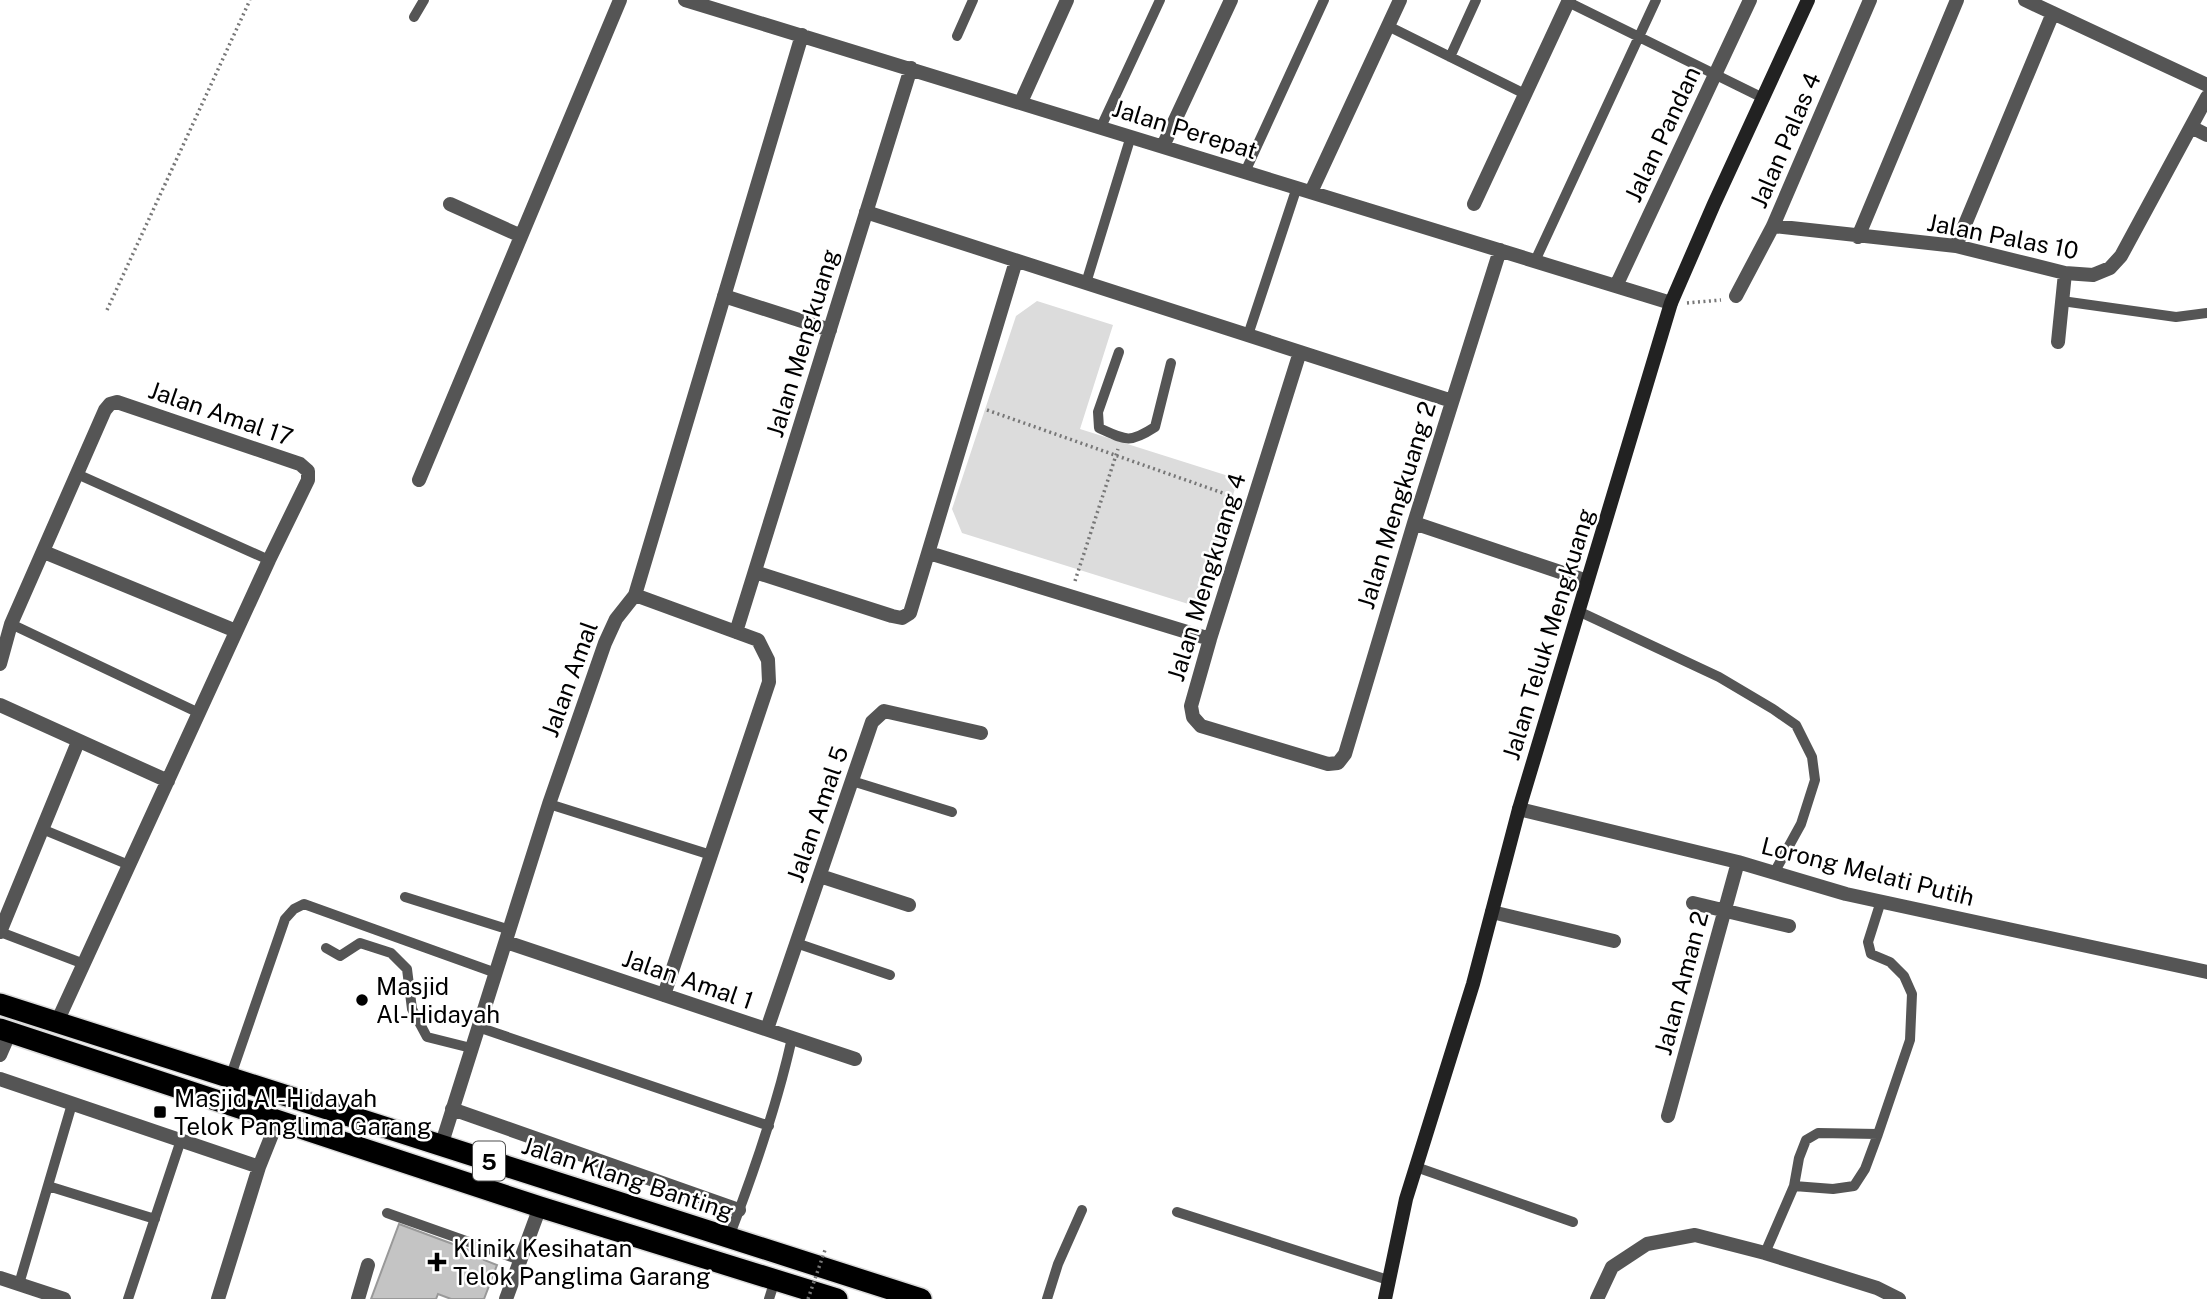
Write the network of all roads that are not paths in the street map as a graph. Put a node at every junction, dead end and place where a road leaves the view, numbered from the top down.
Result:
1 (424, 0) edge
2 (621, 0) edge
3 (685, 0) edge
4 (973, 0) edge
5 (1067, 0) edge
6 (1160, 0) edge
7 (1231, 0) edge
8 (1324, 0) edge
9 (1400, 0) edge
10 (1476, 0) edge
11 (1656, 0) edge
12 (1749, 0) edge
13 (1808, 0) edge
14 (1870, 0) edge
15 (1957, 0) edge
16 (2025, 0) edge
17 (1568, 1) edge
18 (714, 4) edge
19 (2053, 13) junction
20 (414, 17) dead end
21 (1388, 26) junction
22 (802, 35) junction
23 (957, 36) dead end
24 (1639, 37) junction
25 (1450, 57) junction
26 (911, 68) junction
27 (1715, 74) junction
28 (2207, 85) edge
29 (1525, 94) junction
30 (2207, 97) edge
31 (1763, 98) junction
32 (1021, 102) junction
33 (1101, 127) junction
34 (2191, 127) junction
35 (2207, 135) edge
36 (1130, 136) junction
37 (1163, 146) junction
38 (1245, 172) junction
39 (1297, 187) junction
40 (1311, 192) junction
41 (450, 204) dead end
42 (1474, 204) dead end
43 (866, 212) junction
44 (1773, 226) junction
45 (522, 236) junction
46 (1858, 237) junction
47 (1956, 246) junction
48 (1500, 250) junction
49 (1016, 261) junction
50 (1535, 261) junction
51 (2065, 273) junction
52 (1086, 283) junction
53 (1616, 286) junction
54 (724, 296) junction
55 (1736, 296) road end
56 (2062, 301) junction
57 (1671, 303) junction
58 (2207, 313) edge
59 (830, 330) junction
60 (1248, 335) junction
61 (2058, 342) dead end
62 (1119, 352) dead end
63 (1300, 352) junction
64 (1171, 363) dead end
65 (1452, 401) junction
66 (77, 474) junction
67 (419, 480) dead end
68 (1414, 523) junction
69 (44, 552) junction
70 (929, 553) junction
71 (269, 560) junction
72 (755, 572) junction
73 (1587, 581) junction
74 (635, 595) junction
75 (1578, 611) junction
76 (11, 624) junction
77 (236, 631) junction
78 (736, 632) junction
79 (1210, 639) junction
80 (0, 664) edge
81 (0, 705) edge
82 (199, 713) junction
83 (981, 733) dead end
84 (78, 742) junction
85 (1328, 764) joint
86 (167, 781) junction
87 (852, 781) junction
88 (549, 804) junction
89 (1519, 809) junction
90 (952, 812) dead end
91 (42, 829) junction
92 (711, 855) junction
93 (1738, 862) junction
94 (129, 865) junction
95 (1774, 873) junction
96 (820, 876) junction
97 (405, 897) dead end
98 (1881, 901) junction
99 (1693, 903) dead end
100 (909, 905) dead end
101 (1724, 910) junction
102 (1492, 912) junction
103 (1789, 926) dead end
104 (0, 932) edge
105 (508, 936) junction
106 (1614, 941) dead end
107 (796, 943) junction
108 (326, 948) dead end
109 (84, 964) junction
110 (2207, 972) edge
111 (496, 973) junction
112 (890, 975) dead end
113 (664, 995) junction
114 (0, 1004) edge
115 (57, 1023) junction
116 (478, 1027) junction
117 (767, 1029) junction
118 (5, 1031) edge
119 (792, 1038) junction
120 (471, 1048) junction
121 (0, 1055) edge
122 (855, 1059) dead end
123 (230, 1078) junction
124 (0, 1079) edge
125 (72, 1104) junction
126 (452, 1109) junction
127 (1668, 1116) dead end
128 (277, 1122) junction
129 (769, 1126) junction
130 (1878, 1134) junction
131 (181, 1140) junction
132 (441, 1146) junction
133 (260, 1167) junction
134 (1416, 1167) junction
135 (48, 1186) junction
136 (1794, 1186) junction
137 (540, 1207) junction
138 (739, 1210) junction
139 (1082, 1210) dead end
140 (1177, 1212) dead end
141 (387, 1213) dead end
142 (155, 1219) junction
143 (1573, 1222) dead end
144 (729, 1237) junction
145 (1765, 1252) junction
146 (520, 1260) junction
147 (368, 1265) dead end
148 (0, 1278) edge
149 (1388, 1280) junction
150 (19, 1284) junction
151 (772, 1289) edge
152 (64, 1299) edge
153 (128, 1299) edge
154 (218, 1299) edge
155 (358, 1299) edge
156 (506, 1299) edge
157 (838, 1299) edge
158 (921, 1299) edge
159 (1047, 1299) edge
160 (1385, 1299) edge
161 (1597, 1299) edge
162 (1899, 1299) edge

1 - 20 lane
2 - 45 street
3 - 18 street, Jalan Perepat
4 - 23 lane
5 - 32 street
6 - 33 lane
7 - 37 street
8 - 38 lane
9 - 21 street
10 - 25 lane
11 - 24 lane
12 - 27 street, Jalan Pandan
13 - 31 street, Jalan Teluk Mengkuang
14 - 44 street, Jalan Palas 4
15 - 46 street
16 - 19 street
17 - 24 lane
17 - 29 street
18 - 22 street, Jalan Perepat
19 - 28 street
19 - 47 street
21 - 25 lane
21 - 40 street
22 - 26 street, Jalan Perepat
22 - 54 street
24 - 27 lane
24 - 50 lane
25 - 29 lane
26 - 32 street, Jalan Perepat
26 - 43 street, Jalan Mengkuang
27 - 31 lane
27 - 53 street, Jalan Pandan
29 - 42 street
30 - 34 street, Jalan Palas 10
31 - 57 street, Jalan Teluk Mengkuang
32 - 33 street, Jalan Perepat
33 - 36 street, Jalan Perepat
34 - 35 street
34 - 51 street, Jalan Palas 10
36 - 37 street, Jalan Perepat
36 - 52 lane
37 - 38 street, Jalan Perepat
38 - 39 street, Jalan Perepat
39 - 40 street, Jalan Perepat
39 - 60 lane
40 - 48 street, Jalan Perepat
41 - 45 street
43 - 49 street
43 - 59 street, Jalan Mengkuang
44 - 46 street, Jalan Palas 10
44 - 55 street, Jalan Palas 4
45 - 67 street
46 - 47 street, Jalan Palas 10
47 - 51 street, Jalan Palas 10
48 - 50 street, Jalan Perepat
48 - 65 street, Jalan Mengkuang 2
49 - 52 street
49 - 70 street
50 - 53 street, Jalan Perepat
51 - 56 street
52 - 60 street
53 - 57 street, Jalan Perepat
54 - 59 street
54 - 74 street
56 - 58 lane
56 - 61 street
57 - 73 street, Jalan Teluk Mengkuang
59 - 72 street, Jalan Mengkuang
60 - 63 street
62 - 64 lane
63 - 65 street
63 - 79 street, Jalan Mengkuang 4
65 - 68 street, Jalan Mengkuang 2
66 - 69 street
66 - 71 lane
66 - 71 street, Jalan Amal 17
68 - 73 street
68 - 85 street, Jalan Mengkuang 2
69 - 76 street
69 - 77 street
70 - 72 street
70 - 79 street
71 - 77 street
72 - 78 street, Jalan Mengkuang
73 - 75 street, Jalan Teluk Mengkuang
74 - 78 street
74 - 88 street, Jalan Amal
75 - 89 street, Jalan Teluk Mengkuang
75 - 95 lane
76 - 80 street
76 - 82 lane
77 - 82 street
78 - 92 street
79 - 85 street, Jalan Mengkuang 4
81 - 84 street
82 - 86 street
83 - 87 street, Jalan Amal 5
84 - 86 street
84 - 91 street
86 - 94 street
87 - 90 lane
87 - 96 street, Jalan Amal 5
88 - 92 lane
88 - 105 street, Jalan Amal
89 - 93 street, Lorong Melati Putih
89 - 102 street, Jalan Teluk Mengkuang
91 - 94 lane
91 - 104 street
92 - 113 street
93 - 95 street, Lorong Melati Putih
93 - 101 street, Jalan Aman 2
94 - 109 street
95 - 98 street, Lorong Melati Putih
96 - 100 street
96 - 107 street, Jalan Amal 5
97 - 105 lane
98 - 110 street, Lorong Melati Putih
98 - 130 lane
99 - 101 street
101 - 103 street
101 - 127 street, Jalan Aman 2
102 - 106 street
102 - 134 street, Jalan Teluk Mengkuang
104 - 109 lane
105 - 111 street, Jalan Amal
105 - 113 street, Jalan Amal 1
107 - 112 lane
107 - 117 street, Jalan Amal 5
108 - 120 lane
109 - 115 street
111 - 116 street, Jalan Amal
111 - 123 lane
113 - 117 street, Jalan Amal 1
114 - 115 highway, Jalan Klang Banting / 5
115 - 123 highway, Jalan Klang Banting / 5
116 - 120 street, Jalan Amal
116 - 129 lane
117 - 119 street, Jalan Amal 1
118 - 121 street
118 - 128 highway, 5
119 - 122 street, Jalan Amal 1
119 - 129 lane
120 - 126 street, Jalan Amal
123 - 132 highway, Jalan Klang Banting / 5
124 - 125 street
125 - 131 street
125 - 135 lane
126 - 132 street, Jalan Amal
126 - 138 street
128 - 133 street
128 - 137 highway, 5
129 - 138 lane
130 - 136 lane
130 - 136 lane
131 - 133 street
131 - 142 lane
132 - 144 highway, Jalan Klang Banting / 5
133 - 154 street
134 - 143 lane
134 - 149 street, Jalan Teluk Mengkuang
135 - 142 lane
135 - 150 lane
136 - 145 lane
137 - 146 street
137 - 151 highway, 5
138 - 144 lane
139 - 159 lane
140 - 149 lane
141 - 146 lane
142 - 153 lane
144 - 158 highway, Jalan Klang Banting / 5
145 - 161 street
145 - 162 street
146 - 156 street
147 - 155 street
148 - 150 street
149 - 160 street, Jalan Teluk Mengkuang
150 - 152 street
151 - 157 highway, 5

